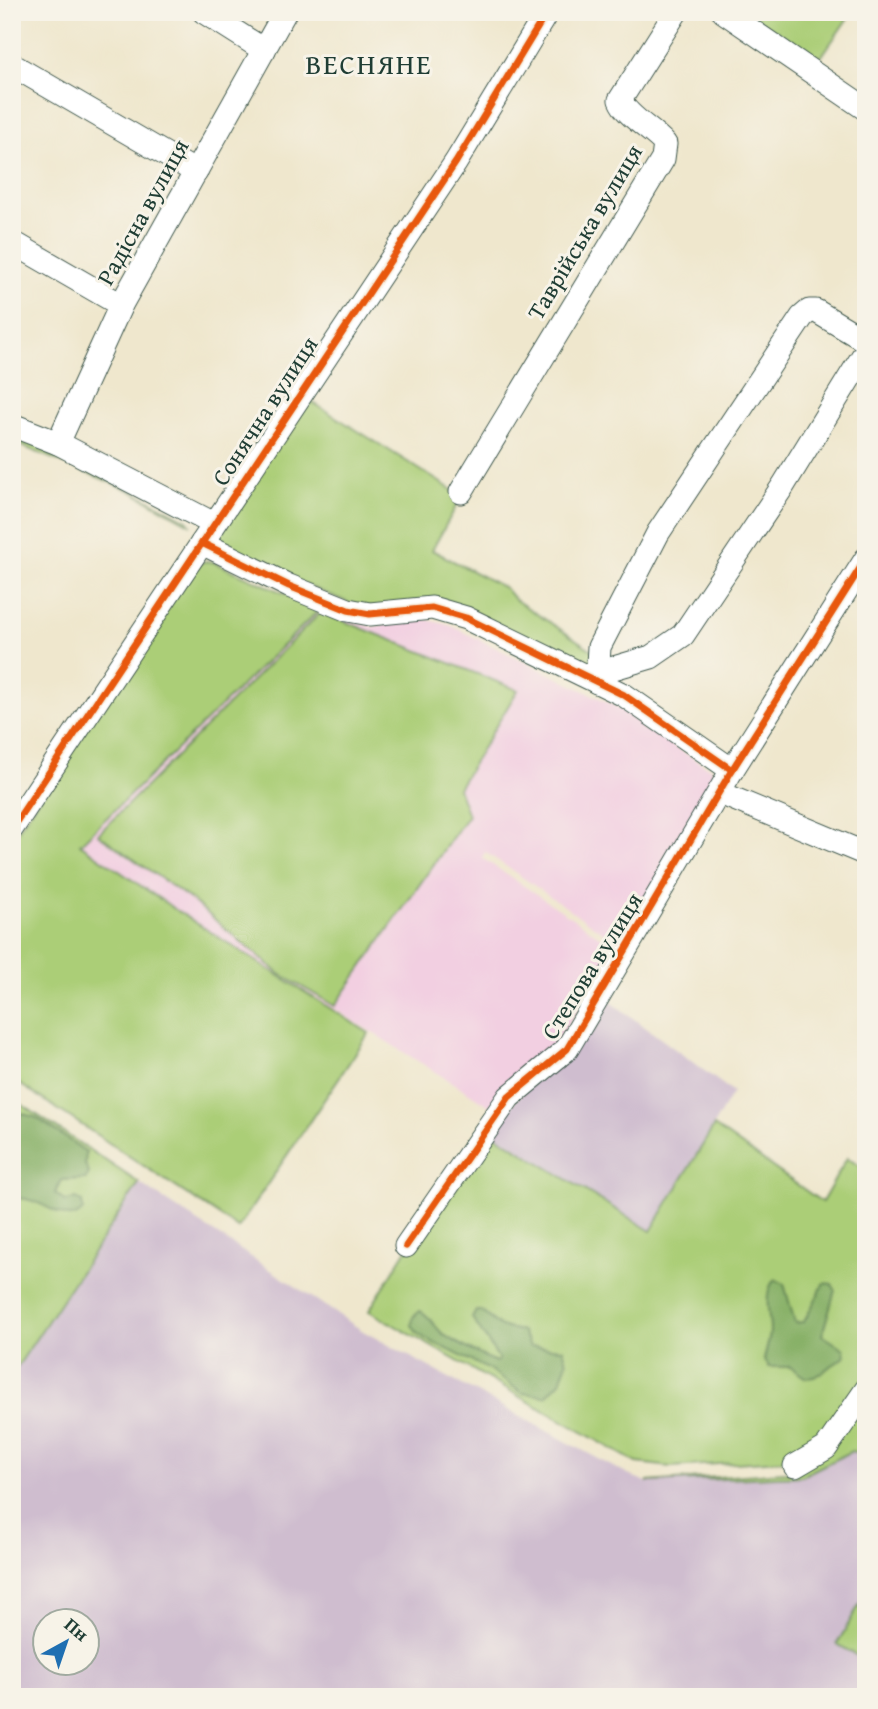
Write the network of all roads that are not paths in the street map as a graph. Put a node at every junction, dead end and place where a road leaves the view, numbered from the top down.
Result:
1 (204, 12) edge
2 (285, 12) edge
3 (547, 12) edge
4 (676, 12) edge
5 (724, 12) edge
6 (264, 50) junction
7 (12, 65) edge
8 (866, 109) edge
9 (196, 172) junction
10 (12, 242) edge
11 (121, 305) junction
12 (866, 341) edge
13 (866, 351) edge
14 (12, 425) edge
15 (58, 443) junction
16 (461, 492) dead end
17 (214, 524) junction
18 (202, 543) junction
19 (866, 559) edge
20 (599, 647) junction
21 (562, 664) junction
22 (597, 678) junction
23 (732, 770) junction
24 (720, 793) junction
25 (12, 828) edge
26 (866, 854) edge
27 (406, 1246) dead end
28 (866, 1390) edge
29 (795, 1466) dead end

1 - 6 street
2 - 6 street, Радісна вулиця
3 - 17 street, Сонячна вулиця
4 - 16 street, Таврійська вулиця
5 - 8 street
6 - 9 street, Радісна вулиця
7 - 9 street
9 - 11 street, Радісна вулиця
10 - 11 street
11 - 15 street, Радісна вулиця
12 - 20 street
13 - 22 street
14 - 15 street
15 - 17 street
17 - 18 street, Сонячна вулиця
18 - 21 street
18 - 25 street, Сонячна вулиця
19 - 23 street, Степова вулиця
20 - 21 street
20 - 22 street
21 - 22 street
22 - 23 street
23 - 24 street, Степова вулиця
24 - 26 street
24 - 27 street, Степова вулиця
28 - 29 street

